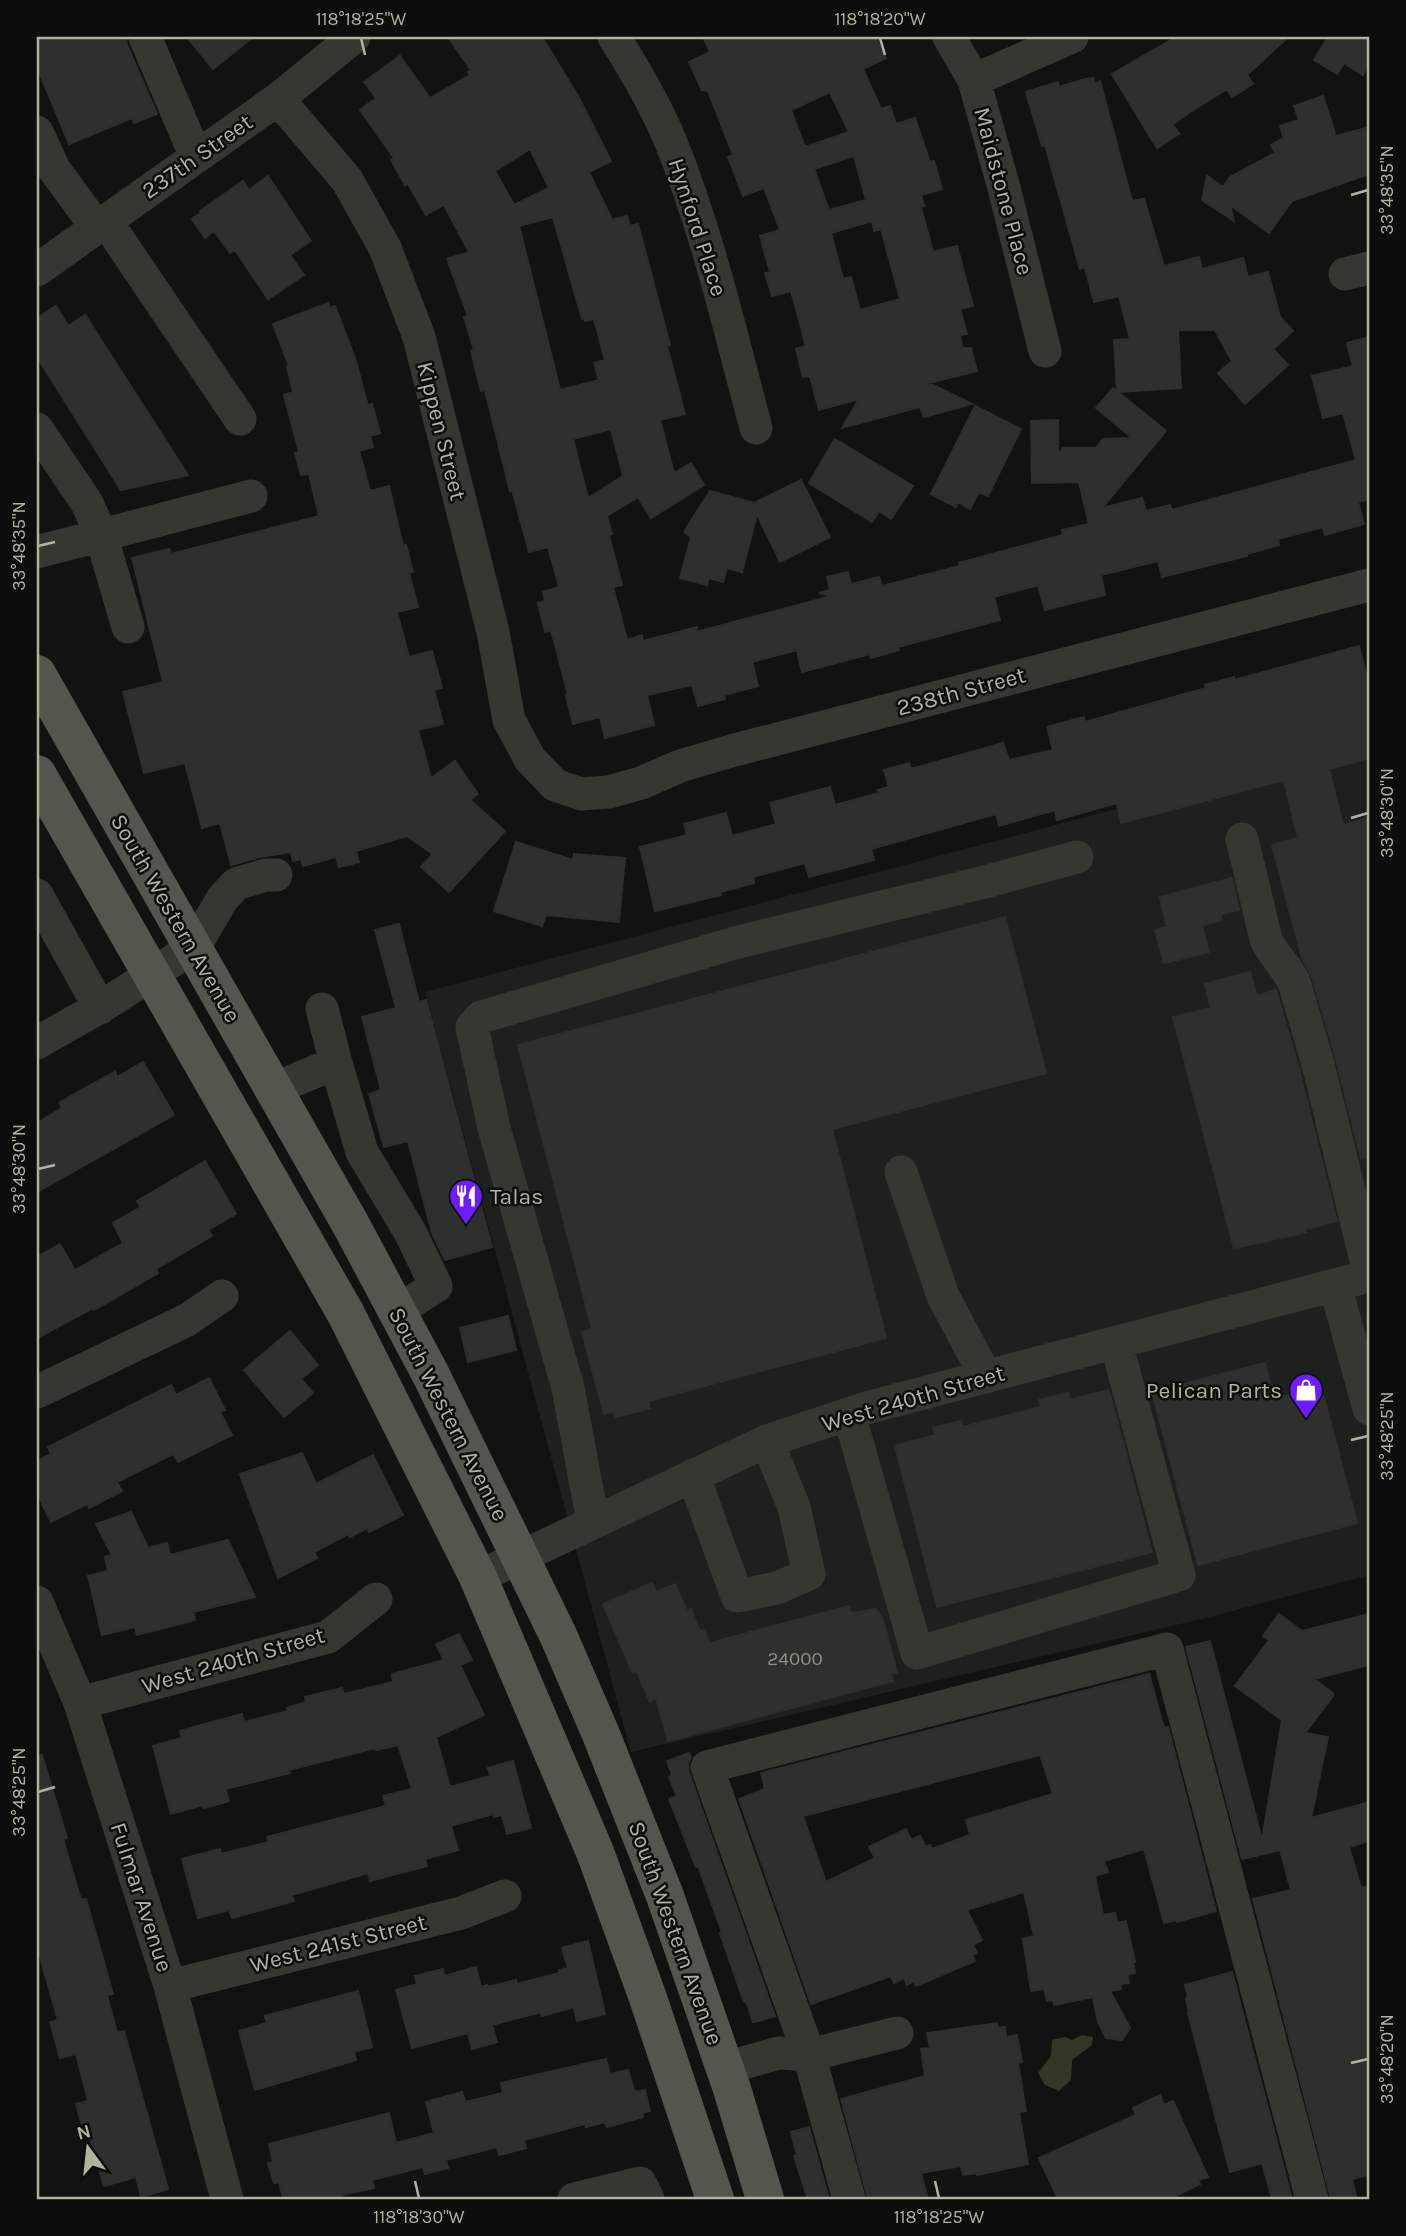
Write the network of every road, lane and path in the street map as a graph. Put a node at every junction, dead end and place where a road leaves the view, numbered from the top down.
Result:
1 (145, 37) edge
2 (354, 37) edge
3 (614, 37) edge
4 (949, 37) edge
5 (1072, 37) edge
6 (974, 80) junction
7 (278, 99) junction
8 (37, 132) edge
9 (196, 157) junction
10 (102, 224) junction
11 (37, 270) edge
12 (1045, 351) dead end
13 (240, 419) dead end
14 (756, 428) dead end
15 (37, 429) edge
16 (251, 496) dead end
17 (101, 536) junction
18 (37, 552) edge
19 (1369, 586) edge
20 (128, 627) dead end
21 (37, 674) edge
22 (37, 774) edge
23 (555, 785) joint
24 (1242, 839) dead end
25 (1077, 857) dead end
26 (276, 875) dead end
27 (37, 895) edge
28 (194, 947) junction
29 (150, 976) junction
30 (100, 1008) junction
31 (322, 1009) dead end
32 (37, 1043) edge
33 (336, 1063) junction
34 (273, 1089) junction
35 (901, 1172) dead end
36 (1369, 1274) edge
37 (1335, 1285) junction
38 (222, 1296) dead end
39 (398, 1311) junction
40 (1116, 1343) junction
41 (986, 1377) junction
42 (37, 1392) edge
43 (1369, 1409) edge
44 (849, 1414) junction
45 (767, 1441) junction
46 (693, 1475) junction
47 (593, 1522) junction
48 (520, 1556) junction
49 (478, 1577) junction
50 (376, 1598) dead end
51 (37, 1602) edge
52 (80, 1703) junction
53 (505, 1896) dead end
54 (170, 1986) junction
55 (897, 2033) dead end
56 (809, 2055) junction
57 (729, 2079) junction
58 (644, 2191) edge
59 (227, 2199) edge
60 (574, 2199) edge
61 (715, 2199) edge
62 (765, 2199) edge
63 (849, 2199) edge
64 (1312, 2199) edge

1 - 9 street
2 - 7 street, 237th Street
3 - 14 street, Hynford Place
4 - 6 street, Maidstone Place
5 - 6 street
6 - 12 street, Maidstone Place
7 - 9 street, 237th Street
7 - 23 street, Kippen Street
8 - 10 street
9 - 10 street, 237th Street
10 - 11 street, 237th Street
10 - 13 street
15 - 17 street
16 - 17 street
17 - 18 street
17 - 20 street
19 - 23 street, 238th Street
21 - 28 main road, South Western Avenue
22 - 29 main road, South Western Avenue
24 - 36 street
25 - 47 street
26 - 28 street
27 - 30 street
28 - 29 street
28 - 34 main road, South Western Avenue
29 - 30 street
29 - 49 main road, South Western Avenue
30 - 32 street
31 - 33 street
33 - 34 street
33 - 39 street
34 - 39 main road, South Western Avenue
35 - 41 street
36 - 37 street, West 240th Street
37 - 40 street, West 240th Street
37 - 43 street
38 - 42 street
39 - 48 main road, South Western Avenue
40 - 41 street, West 240th Street
40 - 44 street
41 - 44 street, West 240th Street
44 - 45 street, West 240th Street
45 - 46 street, West 240th Street
45 - 46 street
46 - 47 street, West 240th Street
47 - 48 street, West 240th Street
48 - 49 street, West 240th Street
48 - 57 main road, South Western Avenue
49 - 61 main road, South Western Avenue
50 - 52 street, West 240th Street
51 - 52 street, Fulmar Avenue
52 - 54 street, Fulmar Avenue
53 - 54 street, West 241st Street
54 - 59 street, Fulmar Avenue
55 - 56 street
56 - 57 street
56 - 63 street
56 - 64 street
57 - 62 main road, South Western Avenue
58 - 60 street

